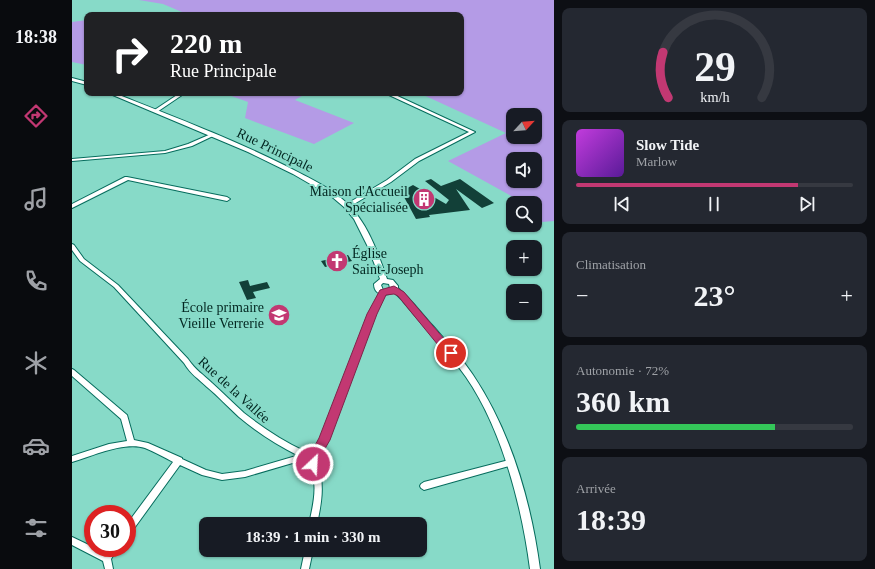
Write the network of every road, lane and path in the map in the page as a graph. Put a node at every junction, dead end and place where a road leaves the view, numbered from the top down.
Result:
1 (73, 81) edge
2 (84, 83) edge
3 (118, 96) edge
4 (178, 96) edge
5 (393, 96) edge
6 (155, 111) junction
7 (213, 134) junction
8 (72, 160) edge
9 (227, 199) dead end
10 (72, 206) edge
11 (347, 206) junction
12 (72, 246) edge
13 (384, 281) junction
14 (394, 290) junction
15 (383, 292) junction
16 (72, 372) edge
17 (131, 443) junction
18 (316, 453) junction
19 (305, 457) junction
20 (72, 459) edge
21 (179, 460) junction
22 (510, 463) junction
23 (313, 464) junction
24 (424, 486) dead end
25 (314, 517) edge
26 (136, 519) edge
27 (72, 541) edge
28 (308, 557) edge
29 (107, 558) joint
30 (109, 569) edge
31 (305, 569) edge
32 (535, 569) edge

1 - 2 street
3 - 6 street, Rue Principale
4 - 6 street
5 - 11 street
6 - 7 street, Rue Principale
7 - 8 street
7 - 11 street, Rue Principale
9 - 10 street
11 - 13 street, Rue Principale
12 - 19 street, Rue de la Vallée
13 - 14 street
13 - 15 street
14 - 15 street
14 - 22 street
15 - 18 street
16 - 17 street
17 - 20 street
17 - 21 street
18 - 19 street
18 - 23 street
19 - 21 street
19 - 23 street
21 - 26 street
22 - 24 street
22 - 32 street
23 - 25 street
27 - 29 street
28 - 31 street
29 - 30 street

